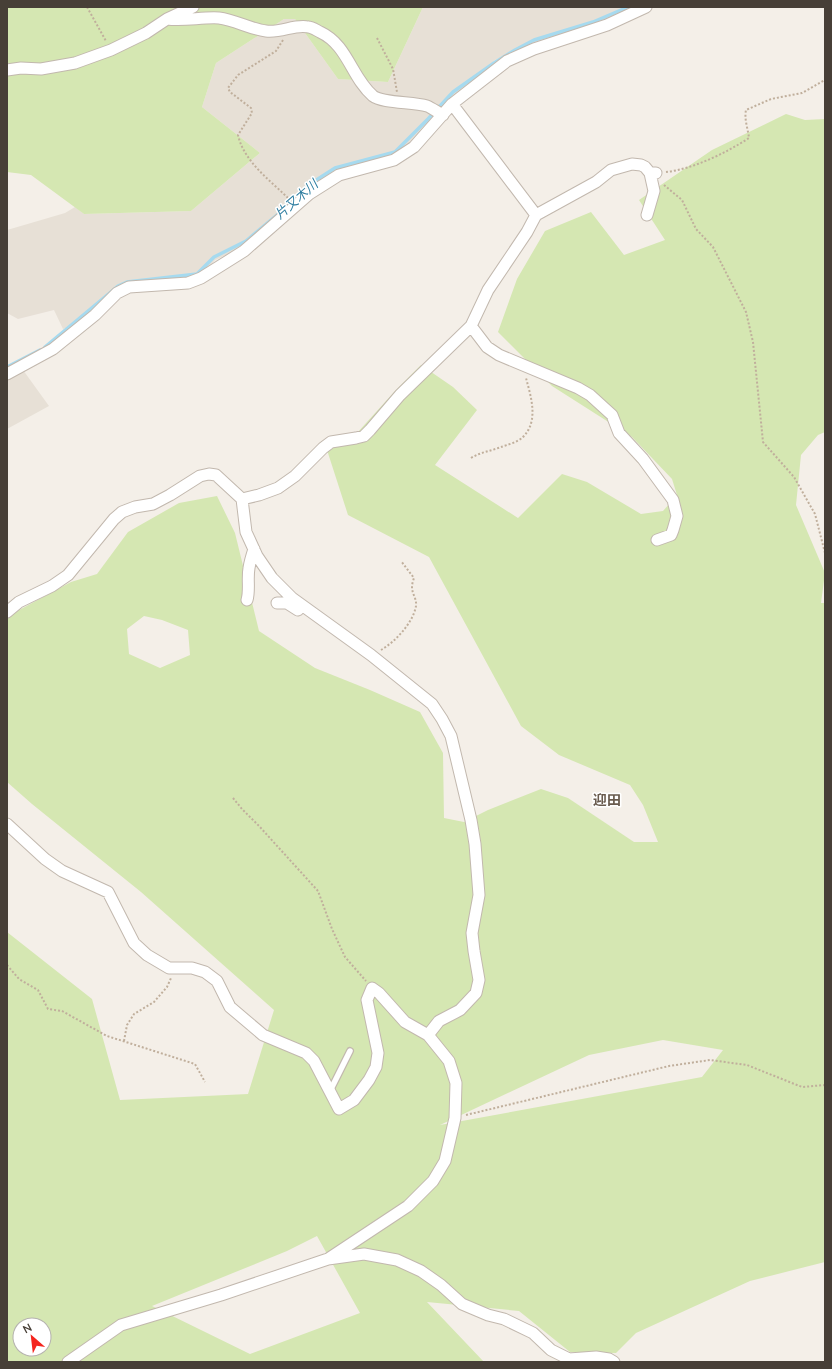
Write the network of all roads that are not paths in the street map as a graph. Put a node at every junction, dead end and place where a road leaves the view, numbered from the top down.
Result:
1 (193, 7) edge
2 (646, 7) edge
3 (167, 19) junction
4 (7, 70) edge
5 (452, 104) junction
6 (438, 112) junction
7 (536, 215) junction
8 (646, 215) dead end
9 (471, 326) junction
10 (7, 374) edge
11 (242, 499) junction
12 (657, 540) dead end
13 (254, 549) junction
14 (247, 600) dead end
15 (278, 603) dead end
16 (7, 612) edge
17 (316, 615) junction
18 (7, 824) edge
19 (428, 1035) junction
20 (350, 1051) dead end
21 (330, 1091) junction
22 (328, 1259) junction
23 (68, 1362) edge
24 (614, 1362) edge

1 - 3 street
2 - 5 street
3 - 4 street
3 - 6 street
5 - 6 street
5 - 7 street
6 - 10 street
7 - 8 street
7 - 9 street
9 - 11 street
9 - 12 street
11 - 13 street
11 - 16 street
13 - 14 street
13 - 17 street
15 - 17 street
17 - 19 street
18 - 21 street
19 - 21 street
19 - 22 street
20 - 21 lane
22 - 23 street
22 - 24 street

